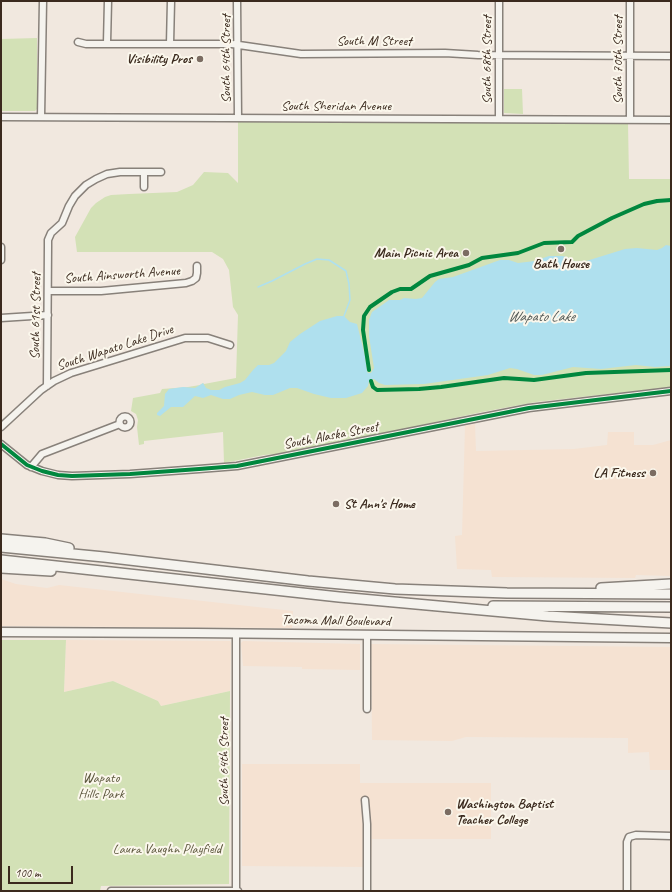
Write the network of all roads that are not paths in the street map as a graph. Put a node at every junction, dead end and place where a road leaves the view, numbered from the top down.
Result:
1 (43, 1) edge
2 (108, 1) edge
3 (172, 1) edge
4 (237, 1) edge
5 (499, 1) edge
6 (630, 1) edge
7 (78, 42) dead end
8 (107, 43) junction
9 (170, 44) junction
10 (238, 44) junction
11 (499, 55) junction
12 (630, 56) junction
13 (671, 56) edge
14 (1, 117) edge
15 (41, 117) junction
16 (238, 118) junction
17 (499, 118) junction
18 (630, 120) junction
19 (671, 120) edge
20 (144, 172) junction
21 (161, 172) dead end
22 (144, 187) dead end
23 (1, 247) edge
24 (1, 260) edge
25 (197, 266) dead end
26 (48, 291) junction
27 (48, 314) junction
28 (1, 318) edge
29 (230, 345) dead end
30 (47, 386) junction
31 (671, 391) edge
32 (120, 424) dead end
33 (1, 427) edge
34 (1, 444) edge
35 (31, 467) junction
36 (1, 538) edge
37 (1, 547) edge
38 (104, 556) junction
39 (1, 560) edge
40 (1, 568) edge
41 (207, 583) junction
42 (671, 584) edge
43 (535, 593) junction
44 (671, 594) edge
45 (394, 601) junction
46 (671, 607) edge
47 (671, 623) edge
48 (1, 632) edge
49 (236, 634) junction
50 (366, 635) junction
51 (671, 638) edge
52 (367, 709) dead end
53 (365, 800) dead end
54 (671, 836) edge
55 (111, 891) edge
56 (237, 891) edge
57 (367, 891) edge
58 (627, 891) edge

1 - 15 street
2 - 8 street
3 - 9 street
4 - 10 street, South 64th Street
5 - 11 street, South 68th Street
6 - 12 street, South 70th Street
7 - 8 street, South M Street
8 - 9 street, South M Street
9 - 10 street, South M Street
10 - 11 street, South M Street
10 - 16 street, South 64th Street
11 - 12 street, South M Street
11 - 17 street, South 68th Street
12 - 13 street, South M Street
12 - 18 street, South 70th Street
14 - 15 street, South Sheridan Avenue
15 - 16 street, South Sheridan Avenue
16 - 17 street, South Sheridan Avenue
17 - 18 street, South Sheridan Avenue
18 - 19 street, South Sheridan Avenue
20 - 21 street
20 - 22 street
20 - 26 street, South 61st Street
23 - 24 street
25 - 26 street, South Ainsworth Avenue
26 - 27 street, South 61st Street
27 - 28 street
27 - 30 street, South 61st Street
29 - 30 street, South Wapato Lake Drive
30 - 33 street, South Wapato Lake Drive
31 - 35 street, South Alaska Street
32 - 35 street
34 - 35 street, South Alaska Street
36 - 38 highway
37 - 38 highway
38 - 43 highway
39 - 41 highway
40 - 41 highway
41 - 45 highway
42 - 43 highway
43 - 44 highway
45 - 46 highway
45 - 47 highway
48 - 49 main road, Tacoma Mall Boulevard
49 - 50 main road, Tacoma Mall Boulevard
49 - 56 street, South 64th Street
50 - 51 main road, Tacoma Mall Boulevard
50 - 52 street
53 - 57 street
54 - 58 street
55 - 56 street

